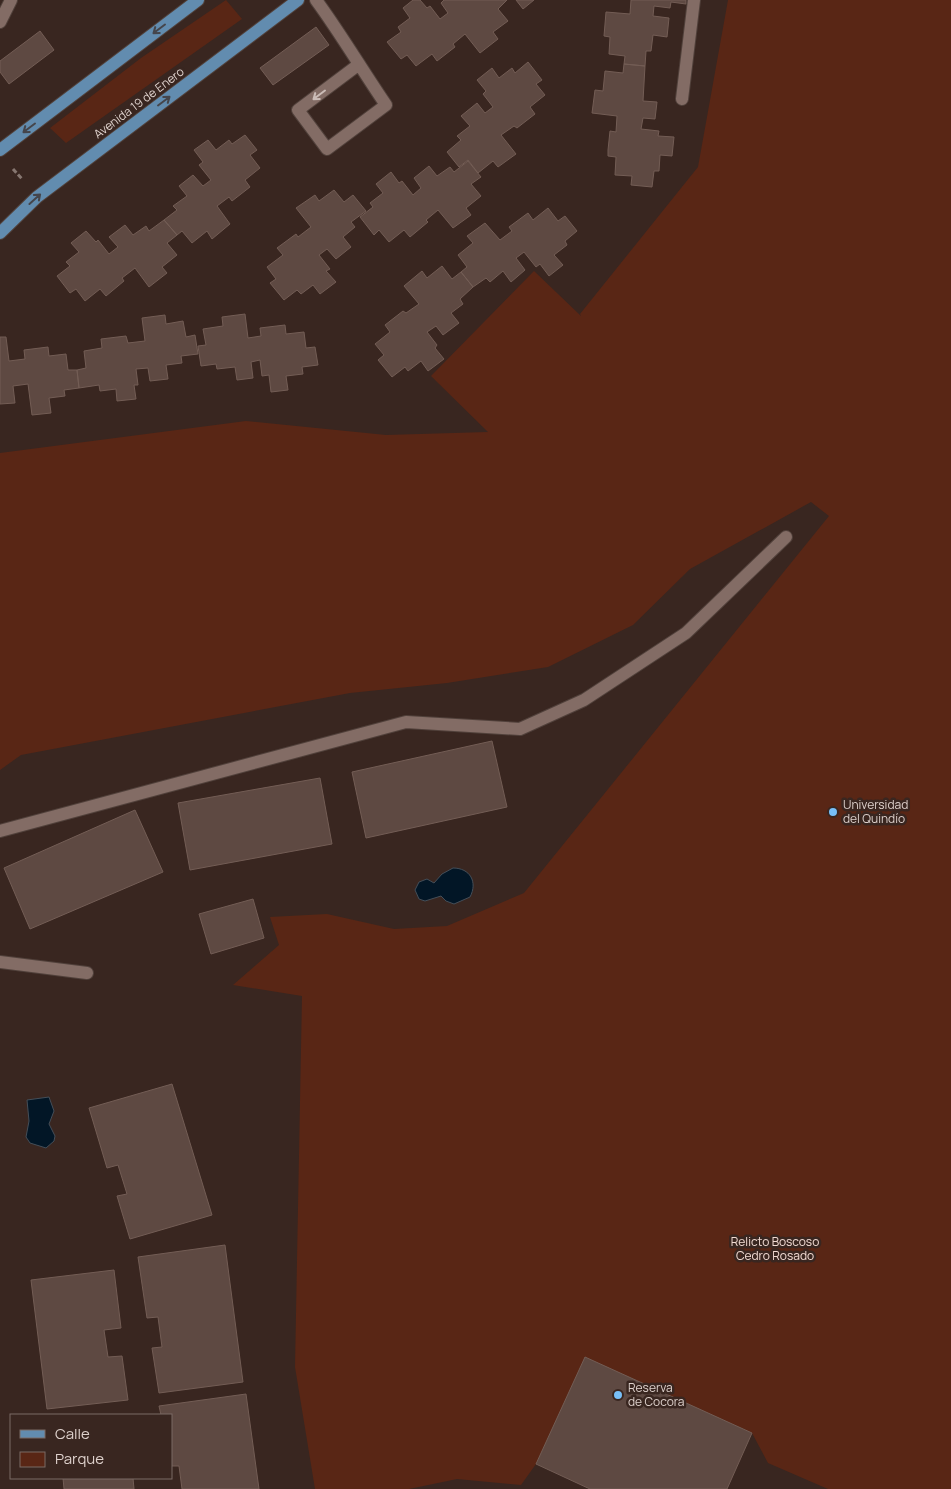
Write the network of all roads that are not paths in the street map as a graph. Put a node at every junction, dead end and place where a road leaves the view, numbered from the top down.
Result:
1 (11, 0) edge
2 (198, 0) edge
3 (298, 0) edge
4 (316, 0) edge
5 (694, 0) edge
6 (0, 22) edge
7 (358, 65) junction
8 (682, 99) dead end
9 (0, 150) edge
10 (0, 233) edge
11 (786, 537) dead end
12 (0, 831) edge
13 (0, 962) edge
14 (87, 973) dead end

1 - 6 lane
2 -> 9 main road
10 -> 3 main road, Avenida 19 de Enero
4 - 7 lane
5 - 8 lane
7 -> 7 lane
11 - 12 lane
13 - 14 lane

